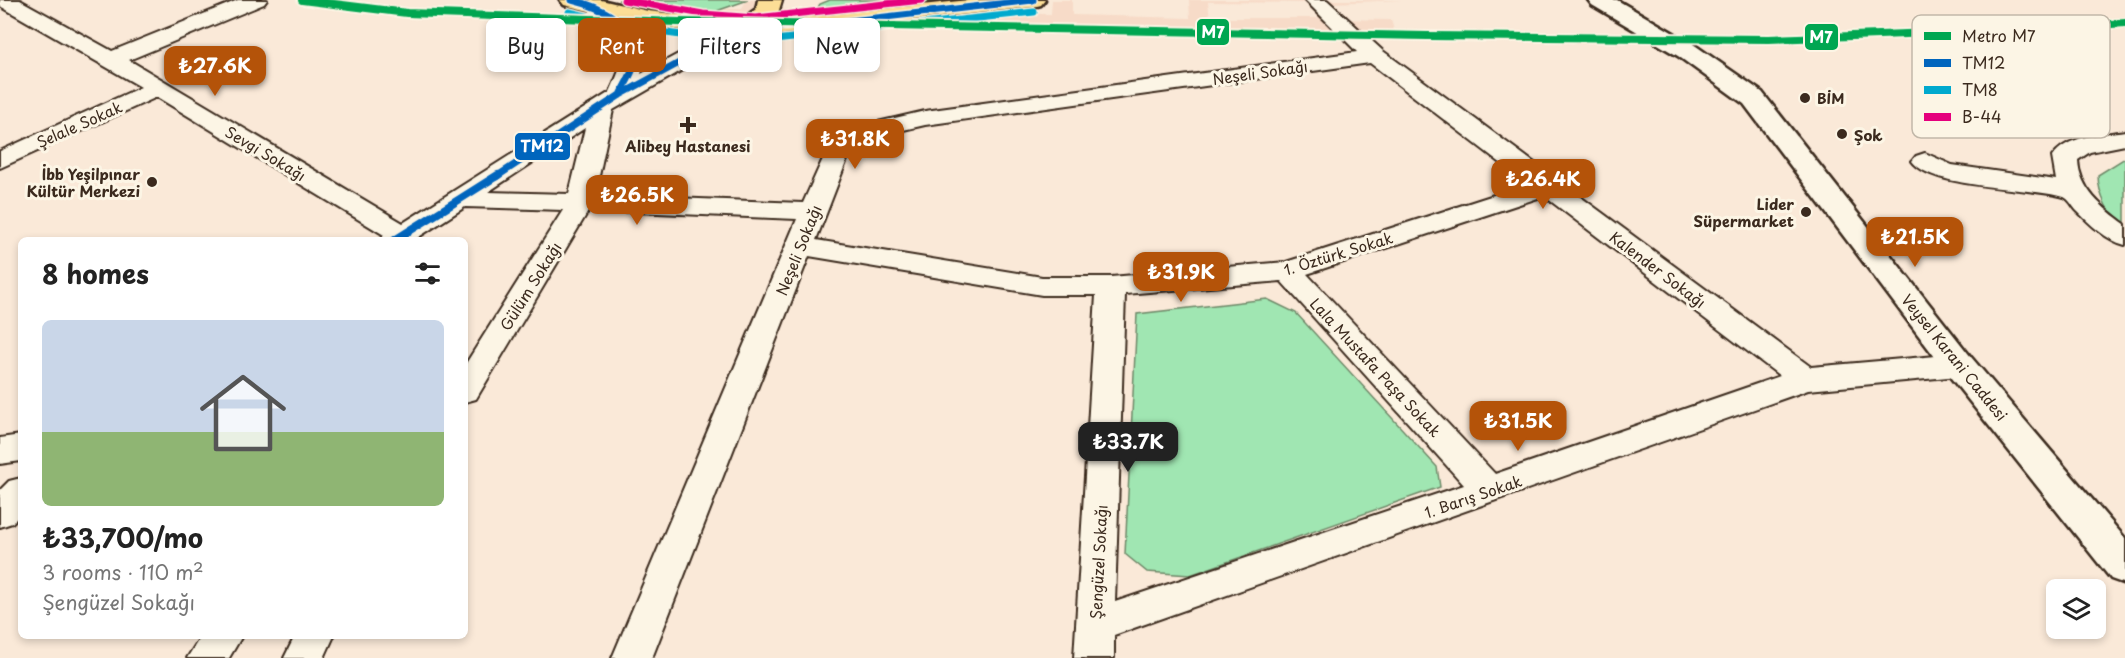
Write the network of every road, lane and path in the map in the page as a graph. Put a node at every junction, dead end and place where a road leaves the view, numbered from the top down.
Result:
1 (4, 0) edge
2 (256, 0) edge
3 (572, 0) edge
4 (770, 0) edge
5 (809, 0) edge
6 (1033, 0) edge
7 (1315, 0) edge
8 (1600, 0) edge
9 (1617, 0) edge
10 (597, 7) junction
11 (759, 18) edge
12 (813, 18) edge
13 (876, 18) edge
14 (678, 22) edge
15 (1652, 31) junction
16 (1375, 56) junction
17 (111, 59) junction
18 (678, 64) edge
19 (158, 88) junction
20 (611, 101) junction
21 (2125, 138) edge
22 (0, 160) edge
23 (1925, 161) dead end
24 (1547, 186) junction
25 (2074, 191) junction
26 (462, 199) junction
27 (580, 203) junction
28 (814, 212) junction
29 (2125, 236) edge
30 (397, 237) edge
31 (401, 237) edge
32 (800, 246) junction
33 (1288, 271) junction
34 (1111, 286) junction
35 (1959, 365) junction
36 (1805, 379) junction
37 (468, 386) edge
38 (18, 448) edge
39 (0, 451) edge
40 (1489, 490) junction
41 (18, 494) edge
42 (0, 513) edge
43 (2125, 567) edge
44 (1095, 625) junction
45 (221, 639) edge
46 (314, 639) edge
47 (207, 658) edge
48 (304, 658) edge
49 (632, 658) edge
50 (1094, 658) edge

1 - 17 street, Sevgi Sokağı
2 - 17 street
3 - 10 main road
4 - 11 main road
5 - 12 main road
6 - 13 main road
7 - 16 street, Kalender Sokağı
8 - 15 street
9 - 15 street
10 - 14 main road
10 - 20 street, Gülüm Sokağı
15 - 35 street, Veysel Karani Caddesi
16 - 24 street, Kalender Sokağı
16 - 28 street, Neşeli Sokağı
17 - 19 street, Sevgi Sokağı
18 - 20 street
19 - 22 street, Şelale Sokak
19 - 30 street, Sevgi Sokağı
20 - 26 street
20 - 27 street, Gülüm Sokağı
21 - 25 street
23 - 25 street
24 - 33 street, 1. Öztürk Sokak
24 - 36 street, Kalender Sokağı
25 - 29 street
26 - 27 street
26 - 31 street
27 - 28 street
27 - 37 street, Gülüm Sokağı
28 - 32 street, Neşeli Sokağı
32 - 34 street, 1. Öztürk Sokak
32 - 49 street, Neşeli Sokağı
33 - 34 street, 1. Öztürk Sokak
33 - 40 street, Lala Mustafa Paşa Sokak
34 - 44 street, Şengüzel Sokağı
35 - 36 street, 1. Barış Sokak
35 - 43 street, Veysel Karani Caddesi
36 - 40 street, 1. Barış Sokak
38 - 39 street
40 - 44 street, 1. Barış Sokak
41 - 42 street
44 - 50 street, Şengüzel Sokağı
45 - 47 street
46 - 48 street

